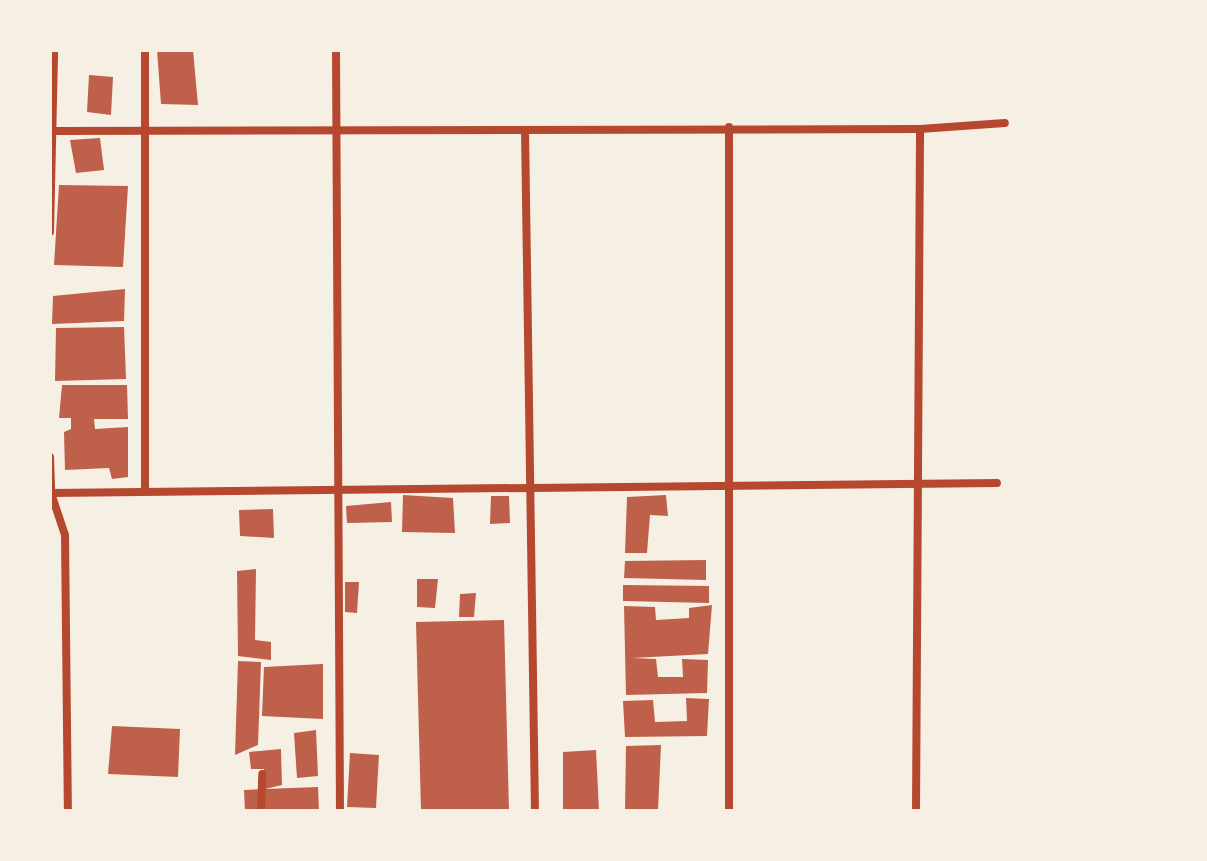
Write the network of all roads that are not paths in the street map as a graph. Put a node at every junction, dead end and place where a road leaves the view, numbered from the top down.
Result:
1 (54, 50) edge
2 (145, 50) edge
3 (336, 50) edge
4 (1005, 123) dead end
5 (729, 127) junction
6 (920, 129) junction
7 (525, 130) junction
8 (54, 131) junction
9 (146, 131) junction
10 (336, 131) junction
11 (50, 232) edge
12 (50, 457) edge
13 (917, 481) junction
14 (997, 483) dead end
15 (726, 484) junction
16 (534, 486) junction
17 (341, 487) junction
18 (145, 491) junction
19 (51, 493) edge
20 (262, 774) dead end
21 (68, 811) edge
22 (261, 811) edge
23 (340, 811) edge
24 (535, 811) edge
25 (729, 811) edge
26 (916, 811) edge

1 - 8 street
2 - 9 street
3 - 10 street
4 - 6 street
5 - 6 street
5 - 7 street
5 - 15 street
6 - 13 street
7 - 10 street
7 - 16 street
8 - 9 street
8 - 11 street
9 - 10 street
9 - 18 street
10 - 17 street
12 - 19 street
13 - 14 street
13 - 15 street
13 - 26 street
15 - 16 street
15 - 25 street
16 - 17 street
16 - 24 street
17 - 18 street
17 - 23 street
18 - 19 street
19 - 21 street
20 - 22 street

